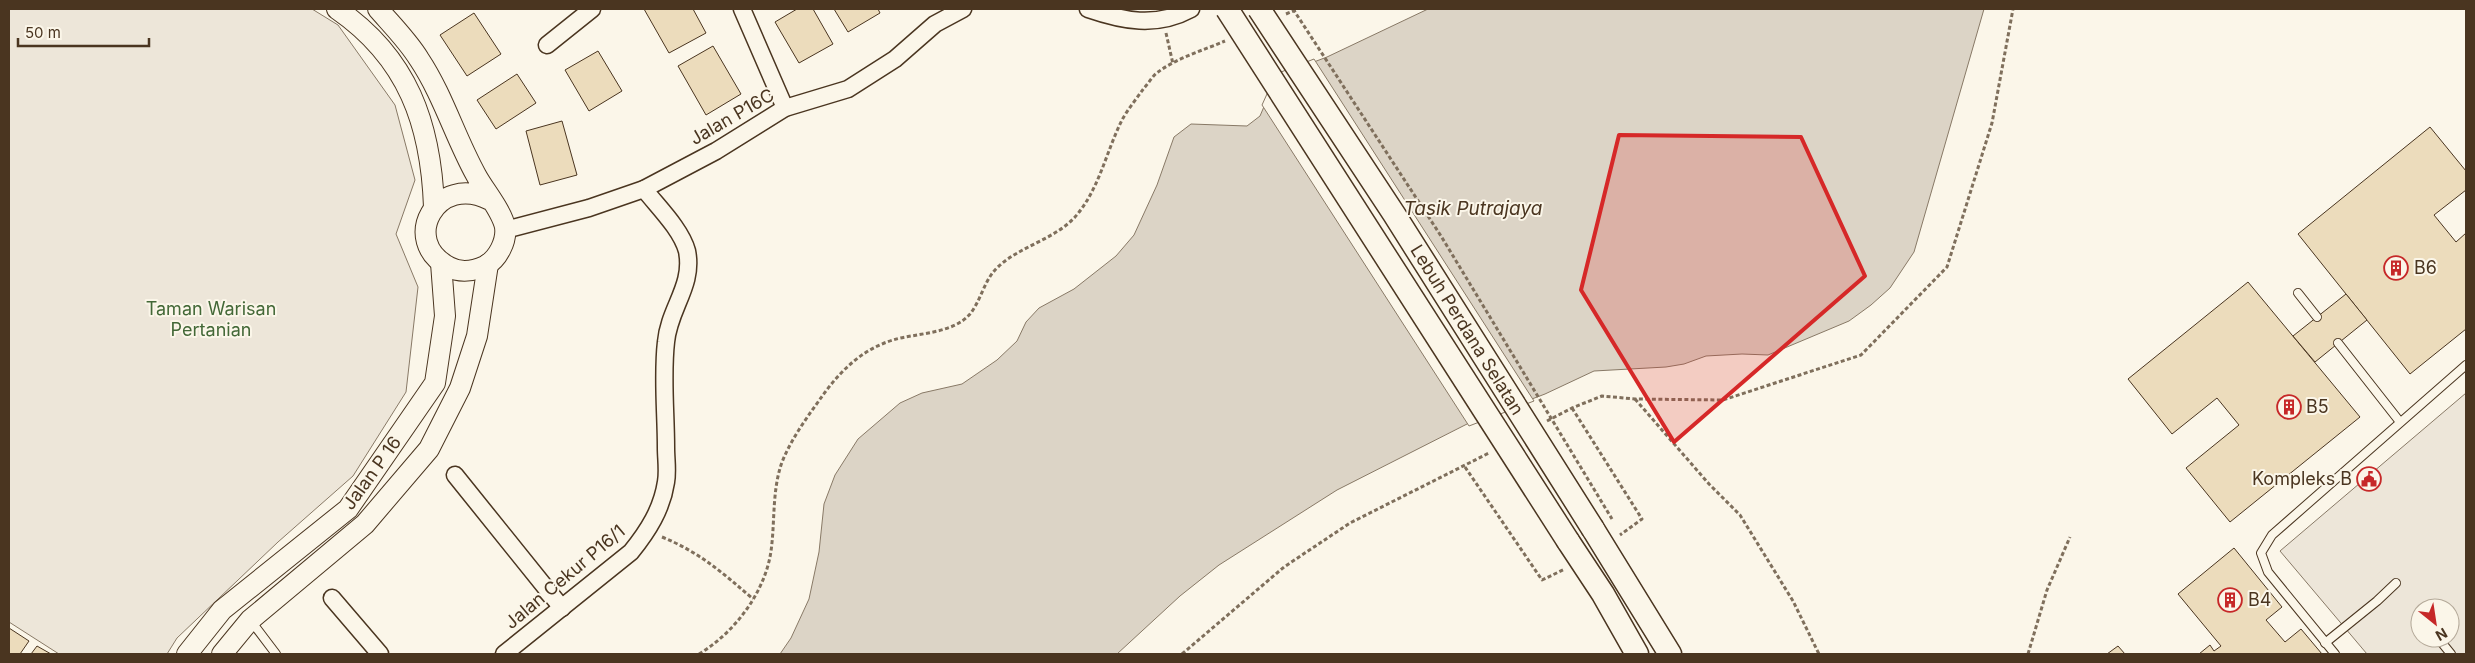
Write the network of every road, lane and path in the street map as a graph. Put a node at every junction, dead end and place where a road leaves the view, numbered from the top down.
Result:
1 (337, 9) edge
2 (378, 9) edge
3 (592, 9) edge
4 (742, 9) edge
5 (963, 9) edge
6 (1088, 9) edge
7 (1190, 9) edge
8 (1227, 9) edge
9 (1259, 9) edge
10 (1295, 9) edge
11 (2014, 9) edge
12 (1281, 16) dead end
13 (1165, 19) junction
14 (1232, 38) dead end
15 (547, 45) dead end
16 (1173, 64) junction
17 (785, 108) junction
18 (644, 189) junction
19 (490, 200) junction
20 (434, 207) junction
21 (505, 230) junction
22 (441, 263) junction
23 (488, 264) junction
24 (2298, 293) dead end
25 (2317, 317) dead end
26 (2338, 343) dead end
27 (2466, 365) edge
28 (1635, 399) junction
29 (1572, 408) junction
30 (1552, 418) junction
31 (2400, 422) junction
32 (1544, 423) dead end
33 (1497, 449) dead end
34 (1465, 467) junction
35 (455, 475) dead end
36 (647, 532) junction
37 (2070, 537) dead end
38 (1567, 568) dead end
39 (2396, 583) dead end
40 (332, 598) dead end
41 (753, 599) junction
42 (562, 608) junction
43 (250, 620) junction
44 (2326, 643) junction
45 (187, 654) edge
46 (222, 654) edge
47 (276, 654) edge
48 (380, 654) edge
49 (504, 654) edge
50 (699, 654) edge
51 (1182, 654) edge
52 (1637, 654) edge
53 (1670, 654) edge
54 (1819, 654) edge
55 (2028, 654) edge
56 (2335, 654) edge

1 - 20 street, Jalan P 16
2 - 19 street
3 - 15 street
4 - 17 street
5 - 17 street, Jalan P16C
6 - 13 street
7 - 13 street
8 - 52 main road, Lebuh Perdana Selatan, bridge
9 - 53 main road, Lebuh Perdana Selatan, bridge
10 - 12 path
10 - 30 path
11 - 28 path
13 - 16 path
14 - 16 path
16 - 41 path
17 - 18 street, Jalan P16C
18 - 21 street, Jalan P16C
18 - 36 street, Jalan Cekur P16/1
19 - 20 street
19 - 21 street
20 - 22 street, Jalan P 16
21 - 23 street, Jalan P 16
22 - 23 street
22 - 45 street, Jalan P 16
23 - 43 street, Jalan P 16
24 - 25 lane
26 - 31 lane
27 - 31 lane
28 - 29 path
28 - 54 path
29 - 30 path
29 - 30 path
30 - 32 path
31 - 44 lane
33 - 34 path
34 - 38 path
34 - 51 path
35 - 42 street
36 - 41 path
36 - 42 street, Jalan Cekur P16/1
37 - 55 path
39 - 44 lane
40 - 48 street
41 - 50 path
42 - 49 street, Jalan Cekur P16/1
43 - 46 street, Jalan P 16
43 - 47 lane
44 - 56 lane

